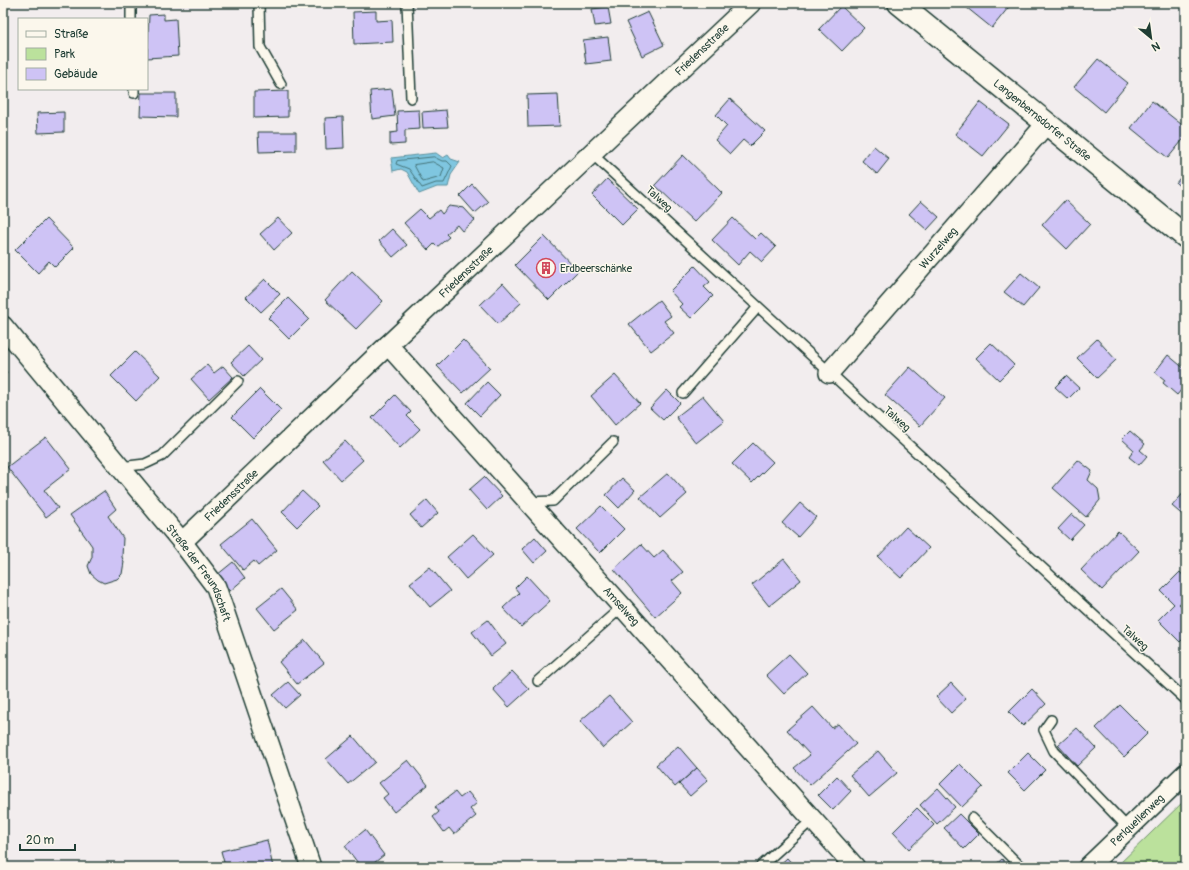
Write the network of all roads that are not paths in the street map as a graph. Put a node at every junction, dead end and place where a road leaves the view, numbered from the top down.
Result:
1 (131, 3) edge
2 (259, 3) edge
3 (407, 3) edge
4 (752, 3) edge
5 (899, 3) edge
6 (131, 18) edge
7 (281, 84) dead end
8 (411, 98) dead end
9 (1047, 123) junction
10 (592, 154) junction
11 (1186, 237) edge
12 (758, 308) junction
13 (3, 326) edge
14 (388, 345) junction
15 (829, 373) junction
16 (238, 381) dead end
17 (683, 392) dead end
18 (613, 442) dead end
19 (120, 467) junction
20 (528, 502) junction
21 (182, 542) junction
22 (622, 607) junction
23 (538, 682) dead end
24 (1186, 700) edge
25 (1051, 720) dead end
26 (1186, 773) edge
27 (972, 818) dead end
28 (812, 820) junction
29 (1128, 828) junction
30 (311, 867) edge
31 (760, 867) edge
32 (855, 867) edge
33 (1021, 867) edge
34 (1088, 867) edge

1 - 6 lane
2 - 7 lane
3 - 8 lane
4 - 10 street, Friedensstraße
5 - 9 street, Langenbernsdorfer Straße
9 - 11 street, Langenbernsdorfer Straße
9 - 15 street, Wurzelweg
10 - 12 lane, Talweg
10 - 14 street, Friedensstraße
12 - 15 lane, Talweg
12 - 17 lane
13 - 19 street, Straße der Freundschaft
14 - 20 street, Amselweg
14 - 21 street, Friedensstraße
15 - 24 lane, Talweg
16 - 19 lane
18 - 20 lane
19 - 21 street, Straße der Freundschaft
20 - 22 street, Amselweg
21 - 30 street, Straße der Freundschaft
22 - 23 lane
22 - 28 street, Amselweg
25 - 29 lane
26 - 29 street, Perlquellenweg
27 - 33 lane
28 - 31 lane
28 - 32 street, Amselweg
29 - 34 street, Perlquellenweg

